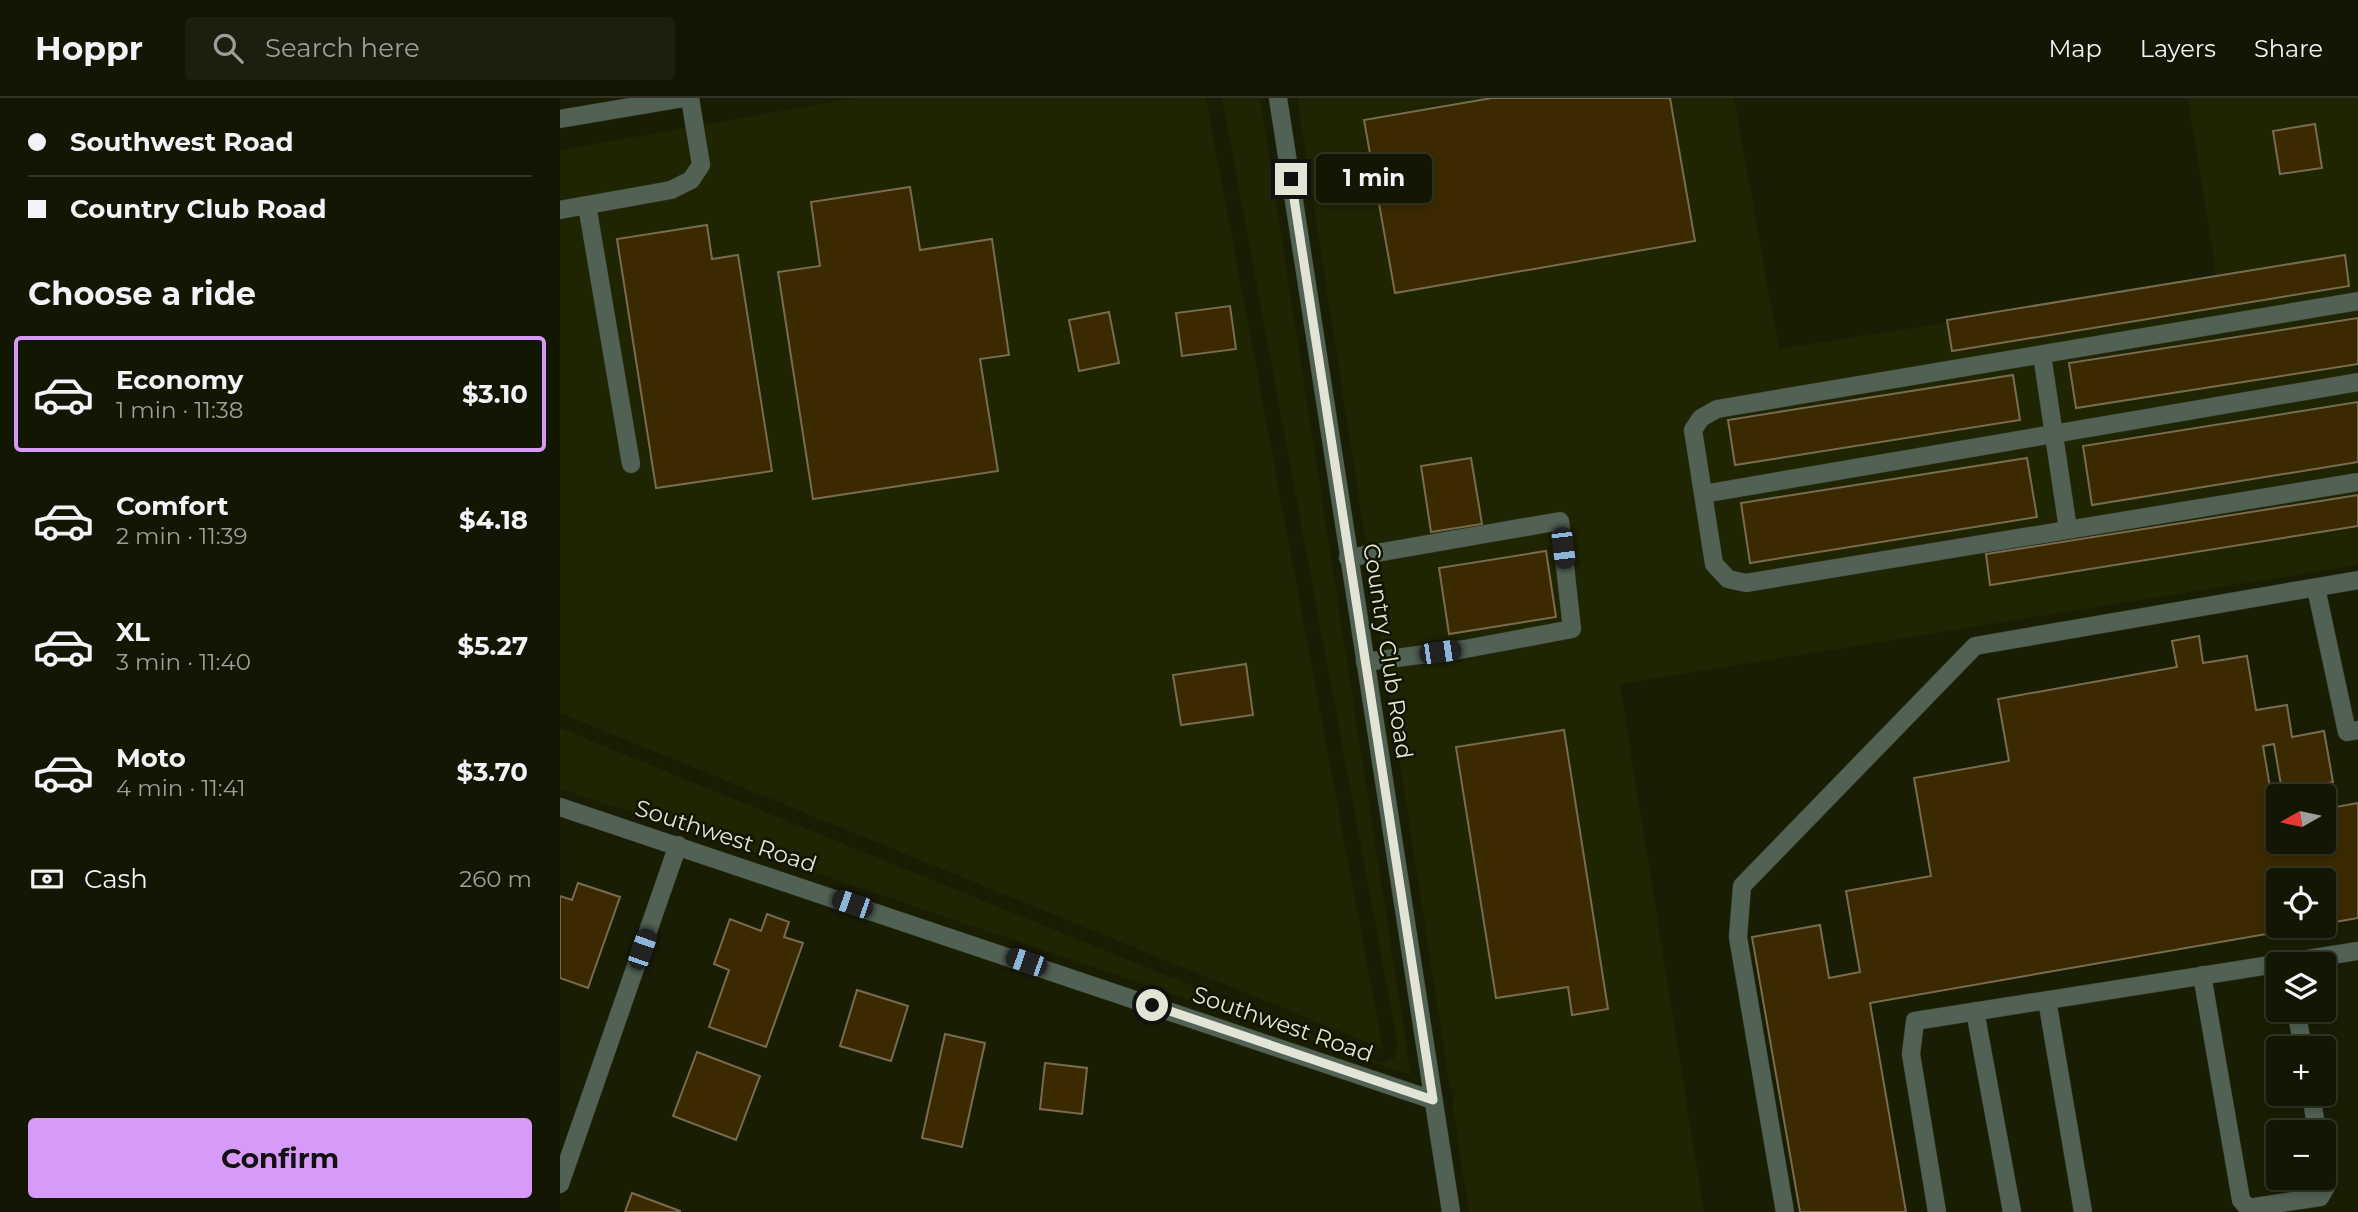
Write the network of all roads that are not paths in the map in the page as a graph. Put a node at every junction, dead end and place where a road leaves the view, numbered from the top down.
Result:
1 (690, 98) edge
2 (1278, 98) edge
3 (674, 99) edge
4 (560, 119) edge
5 (587, 205) junction
6 (560, 210) edge
7 (2358, 302) edge
8 (2042, 355) junction
9 (2358, 382) edge
10 (2054, 434) junction
11 (631, 464) dead end
12 (2358, 482) edge
13 (1703, 494) junction
14 (2068, 529) junction
15 (1349, 558) junction
16 (2358, 580) edge
17 (2316, 588) junction
18 (1365, 662) junction
19 (2358, 730) edge
20 (560, 807) edge
21 (678, 845) junction
22 (2358, 951) edge
23 (2336, 955) edge
24 (2266, 966) edge
25 (2203, 975) junction
26 (2047, 1000) junction
27 (1975, 1011) junction
28 (1433, 1100) junction
29 (560, 1184) edge
30 (2324, 1190) edge
31 (1451, 1212) edge
32 (1785, 1212) edge
33 (1937, 1212) edge
34 (2012, 1212) edge
35 (2083, 1212) edge

1 - 5 street
2 - 15 street, Country Club Road
3 - 4 street
5 - 6 street
5 - 11 street
7 - 8 street
8 - 10 street
8 - 13 street
9 - 10 street
10 - 13 street
10 - 14 street
12 - 14 street
13 - 14 street
15 - 18 street, Country Club Road
15 - 18 street
16 - 17 street
17 - 19 street
17 - 32 street
18 - 28 street, Country Club Road
20 - 21 street, Southwest Road
21 - 28 street, Southwest Road
21 - 29 street
22 - 23 street
24 - 25 street
25 - 26 street
25 - 30 street
26 - 27 street
26 - 35 street
27 - 33 street
27 - 34 street
28 - 31 street, Country Club Road

